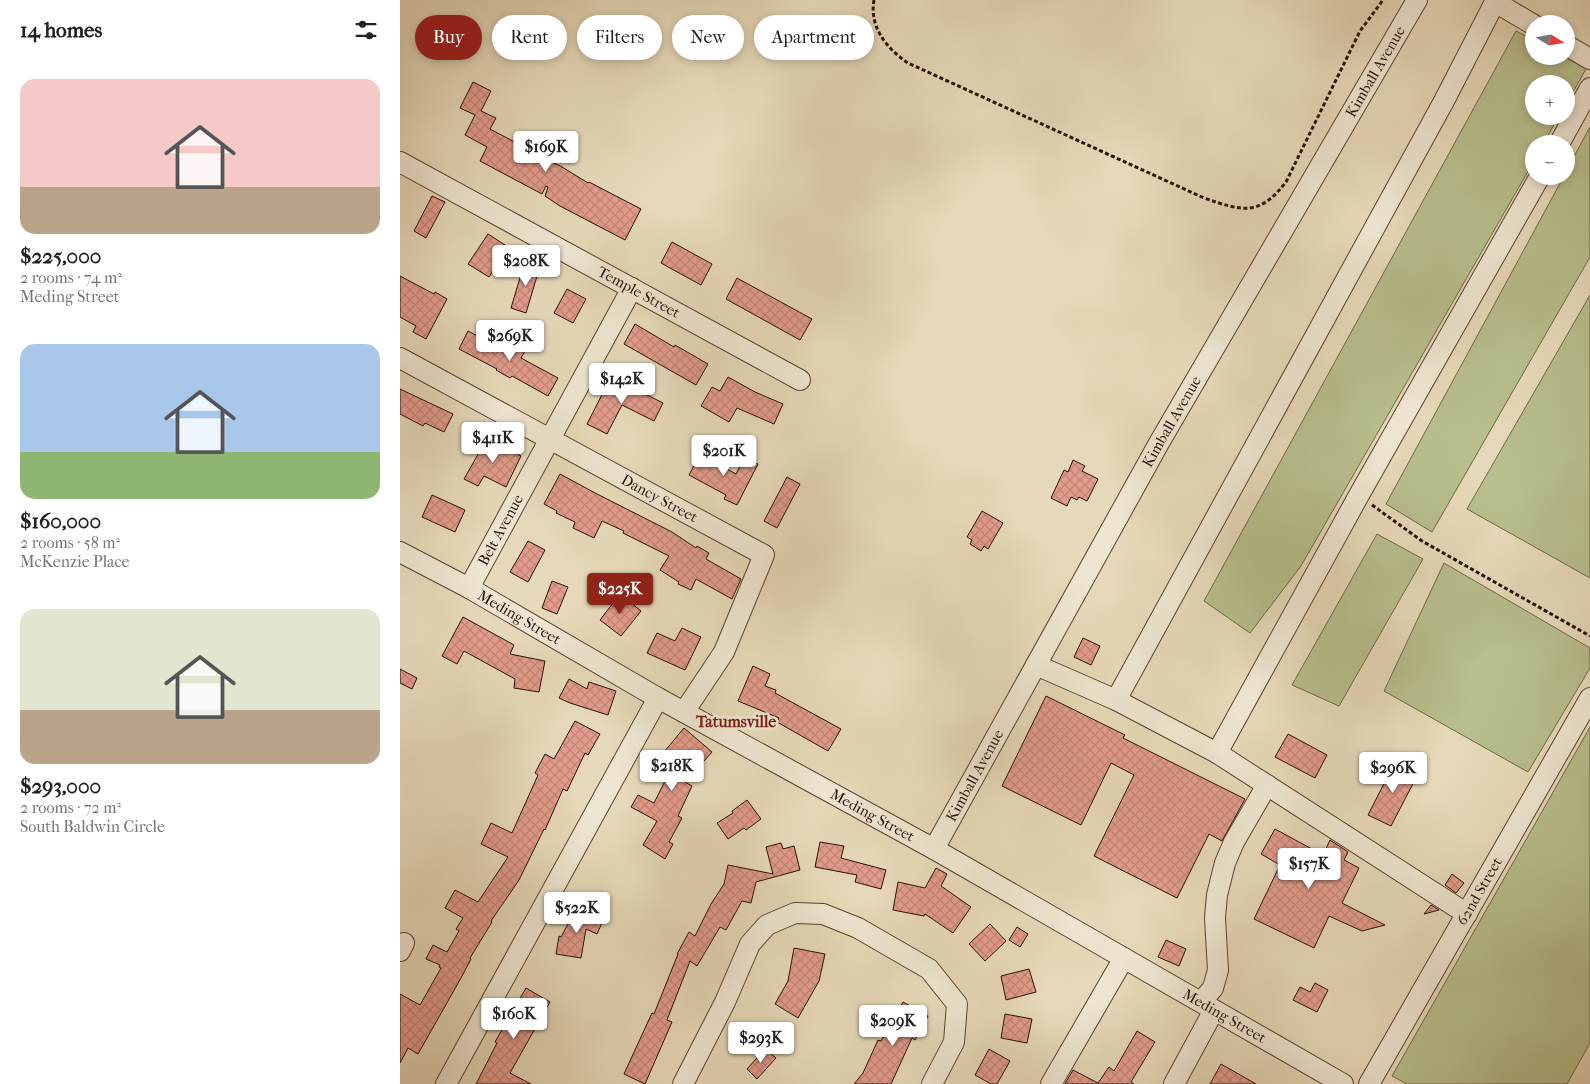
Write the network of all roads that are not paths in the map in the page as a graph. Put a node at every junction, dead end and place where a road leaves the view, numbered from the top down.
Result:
1 (1417, 0) edge
2 (1525, 20) edge
3 (1575, 50) edge
4 (1590, 59) edge
5 (1590, 88) edge
6 (1564, 135) edge
7 (400, 162) edge
8 (1535, 185) edge
9 (632, 288) junction
10 (400, 358) edge
11 (800, 380) dead end
12 (550, 439) junction
13 (400, 552) edge
14 (469, 588) junction
15 (1036, 665) junction
16 (658, 698) junction
17 (1590, 698) edge
18 (1116, 700) junction
19 (684, 712) junction
20 (1217, 753) junction
21 (1267, 785) junction
22 (934, 849) junction
23 (1466, 914) junction
24 (1124, 958) junction
25 (1208, 1006) junction
26 (446, 1084) edge
27 (683, 1084) edge
28 (932, 1084) edge
29 (1051, 1084) edge
30 (1174, 1084) edge
31 (1343, 1084) edge
32 (1369, 1084) edge

1 - 15 street, Kimball Avenue
2 - 18 street
3 - 4 street
5 - 6 street
7 - 9 street, Temple Street
8 - 20 street
9 - 11 street, Temple Street
9 - 12 street, Belt Avenue
10 - 12 street, Dancy Street
12 - 14 street, Belt Avenue
12 - 19 street, Dancy Street
13 - 14 street, Meding Street
14 - 16 street, Meding Street
15 - 18 street
15 - 22 street, Kimball Avenue
16 - 19 street, Meding Street
16 - 26 street
17 - 23 street, 62nd Street
18 - 20 street
19 - 22 street, Meding Street
20 - 21 street
21 - 23 street
21 - 25 street
22 - 24 street, Meding Street
23 - 32 street, 62nd Street
24 - 25 street, Meding Street
24 - 29 street
25 - 30 street
25 - 31 street, Meding Street
27 - 28 street

